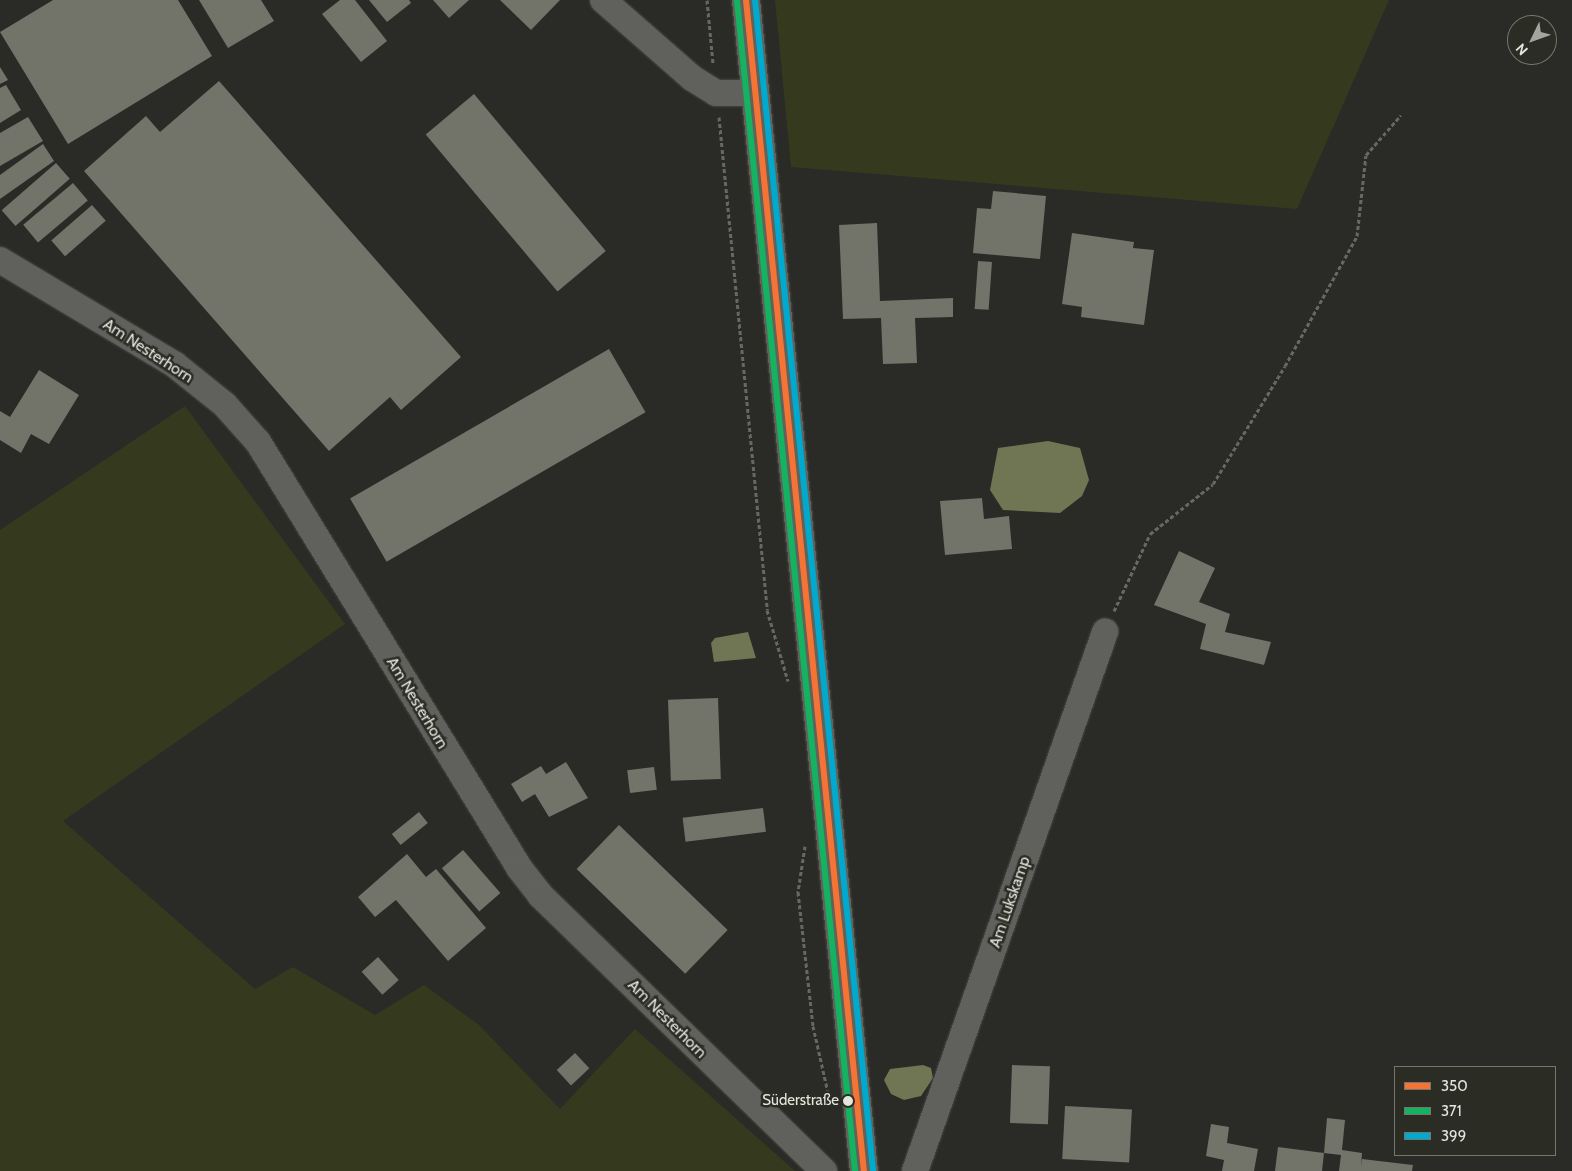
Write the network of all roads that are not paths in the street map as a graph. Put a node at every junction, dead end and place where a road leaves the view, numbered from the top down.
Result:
1 (603, 0) edge
2 (746, 0) edge
3 (755, 93) junction
4 (0, 260) edge
5 (1105, 632) road end
6 (824, 1171) edge
7 (864, 1171) edge
8 (915, 1171) edge

1 - 3 street
2 - 3 street
3 - 7 street
4 - 6 street, Am Nesterhorn
5 - 8 street, Am Lukskamp

